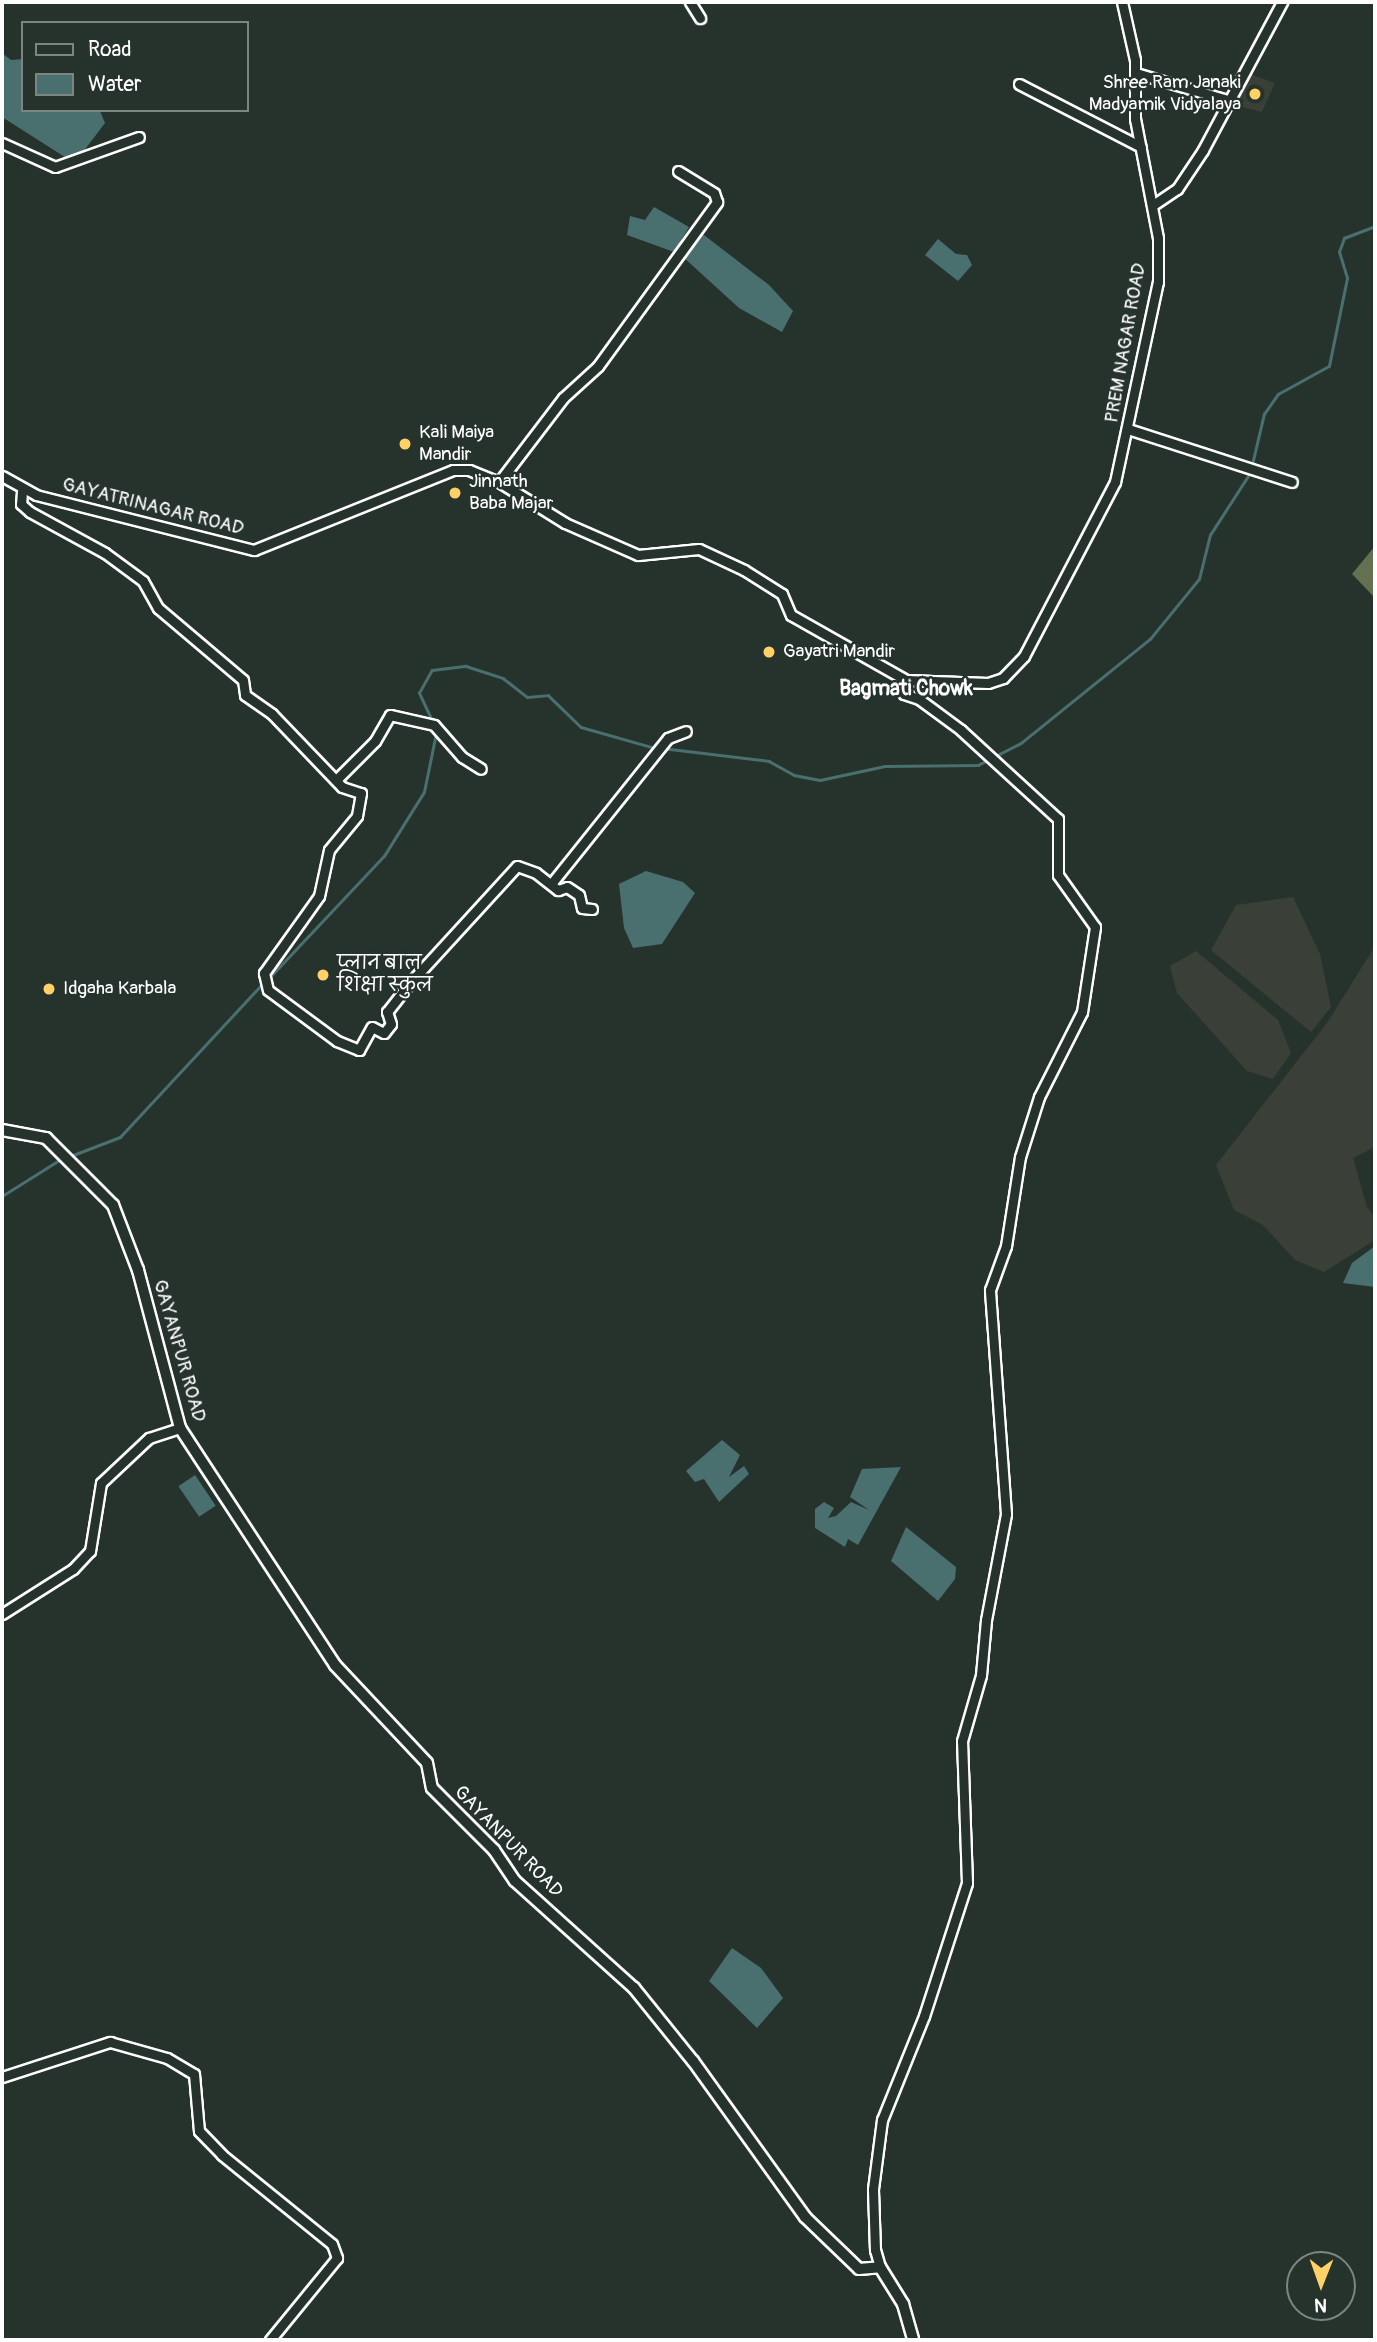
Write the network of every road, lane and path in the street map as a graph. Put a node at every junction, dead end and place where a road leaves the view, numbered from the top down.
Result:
1 (690, 2) edge
2 (1122, 2) edge
3 (1282, 2) edge
4 (700, 18) dead end
5 (1136, 74) junction
6 (1019, 84) dead end
7 (1231, 101) junction
8 (139, 137) dead end
9 (2, 143) edge
10 (1141, 147) junction
11 (678, 171) dead end
12 (1153, 205) junction
13 (1128, 429) junction
14 (2, 476) edge
15 (499, 482) junction
16 (1115, 482) joint
17 (1292, 482) dead end
18 (22, 491) junction
19 (906, 680) junction
20 (686, 731) dead end
21 (481, 769) dead end
22 (336, 780) junction
23 (551, 884) junction
24 (592, 909) dead end
25 (2, 1130) edge
26 (180, 1428) junction
27 (2, 1614) edge
28 (2, 2077) edge
29 (880, 2267) junction
30 (270, 2340) edge
31 (913, 2340) edge

1 - 4 street
2 - 5 street, PREM NAGAR ROAD
3 - 7 street
5 - 7 street
5 - 10 street, PREM NAGAR ROAD
6 - 10 street
7 - 12 street
8 - 9 street
10 - 12 street, PREM NAGAR ROAD
11 - 15 street
12 - 13 street, PREM NAGAR ROAD
13 - 16 street, PREM NAGAR ROAD
13 - 17 street
14 - 18 street, GAYATRINAGAR ROAD
15 - 18 street, GAYATRINAGAR ROAD
15 - 19 street, GAYATRINAGAR ROAD
16 - 19 street, GAYATRINAGAR ROAD
18 - 22 street
19 - 29 street
20 - 23 street
21 - 22 street
22 - 23 street
23 - 24 street
25 - 26 street, GAYANPUR ROAD
26 - 27 street
26 - 29 street, GAYANPUR ROAD
28 - 30 street
29 - 31 street

